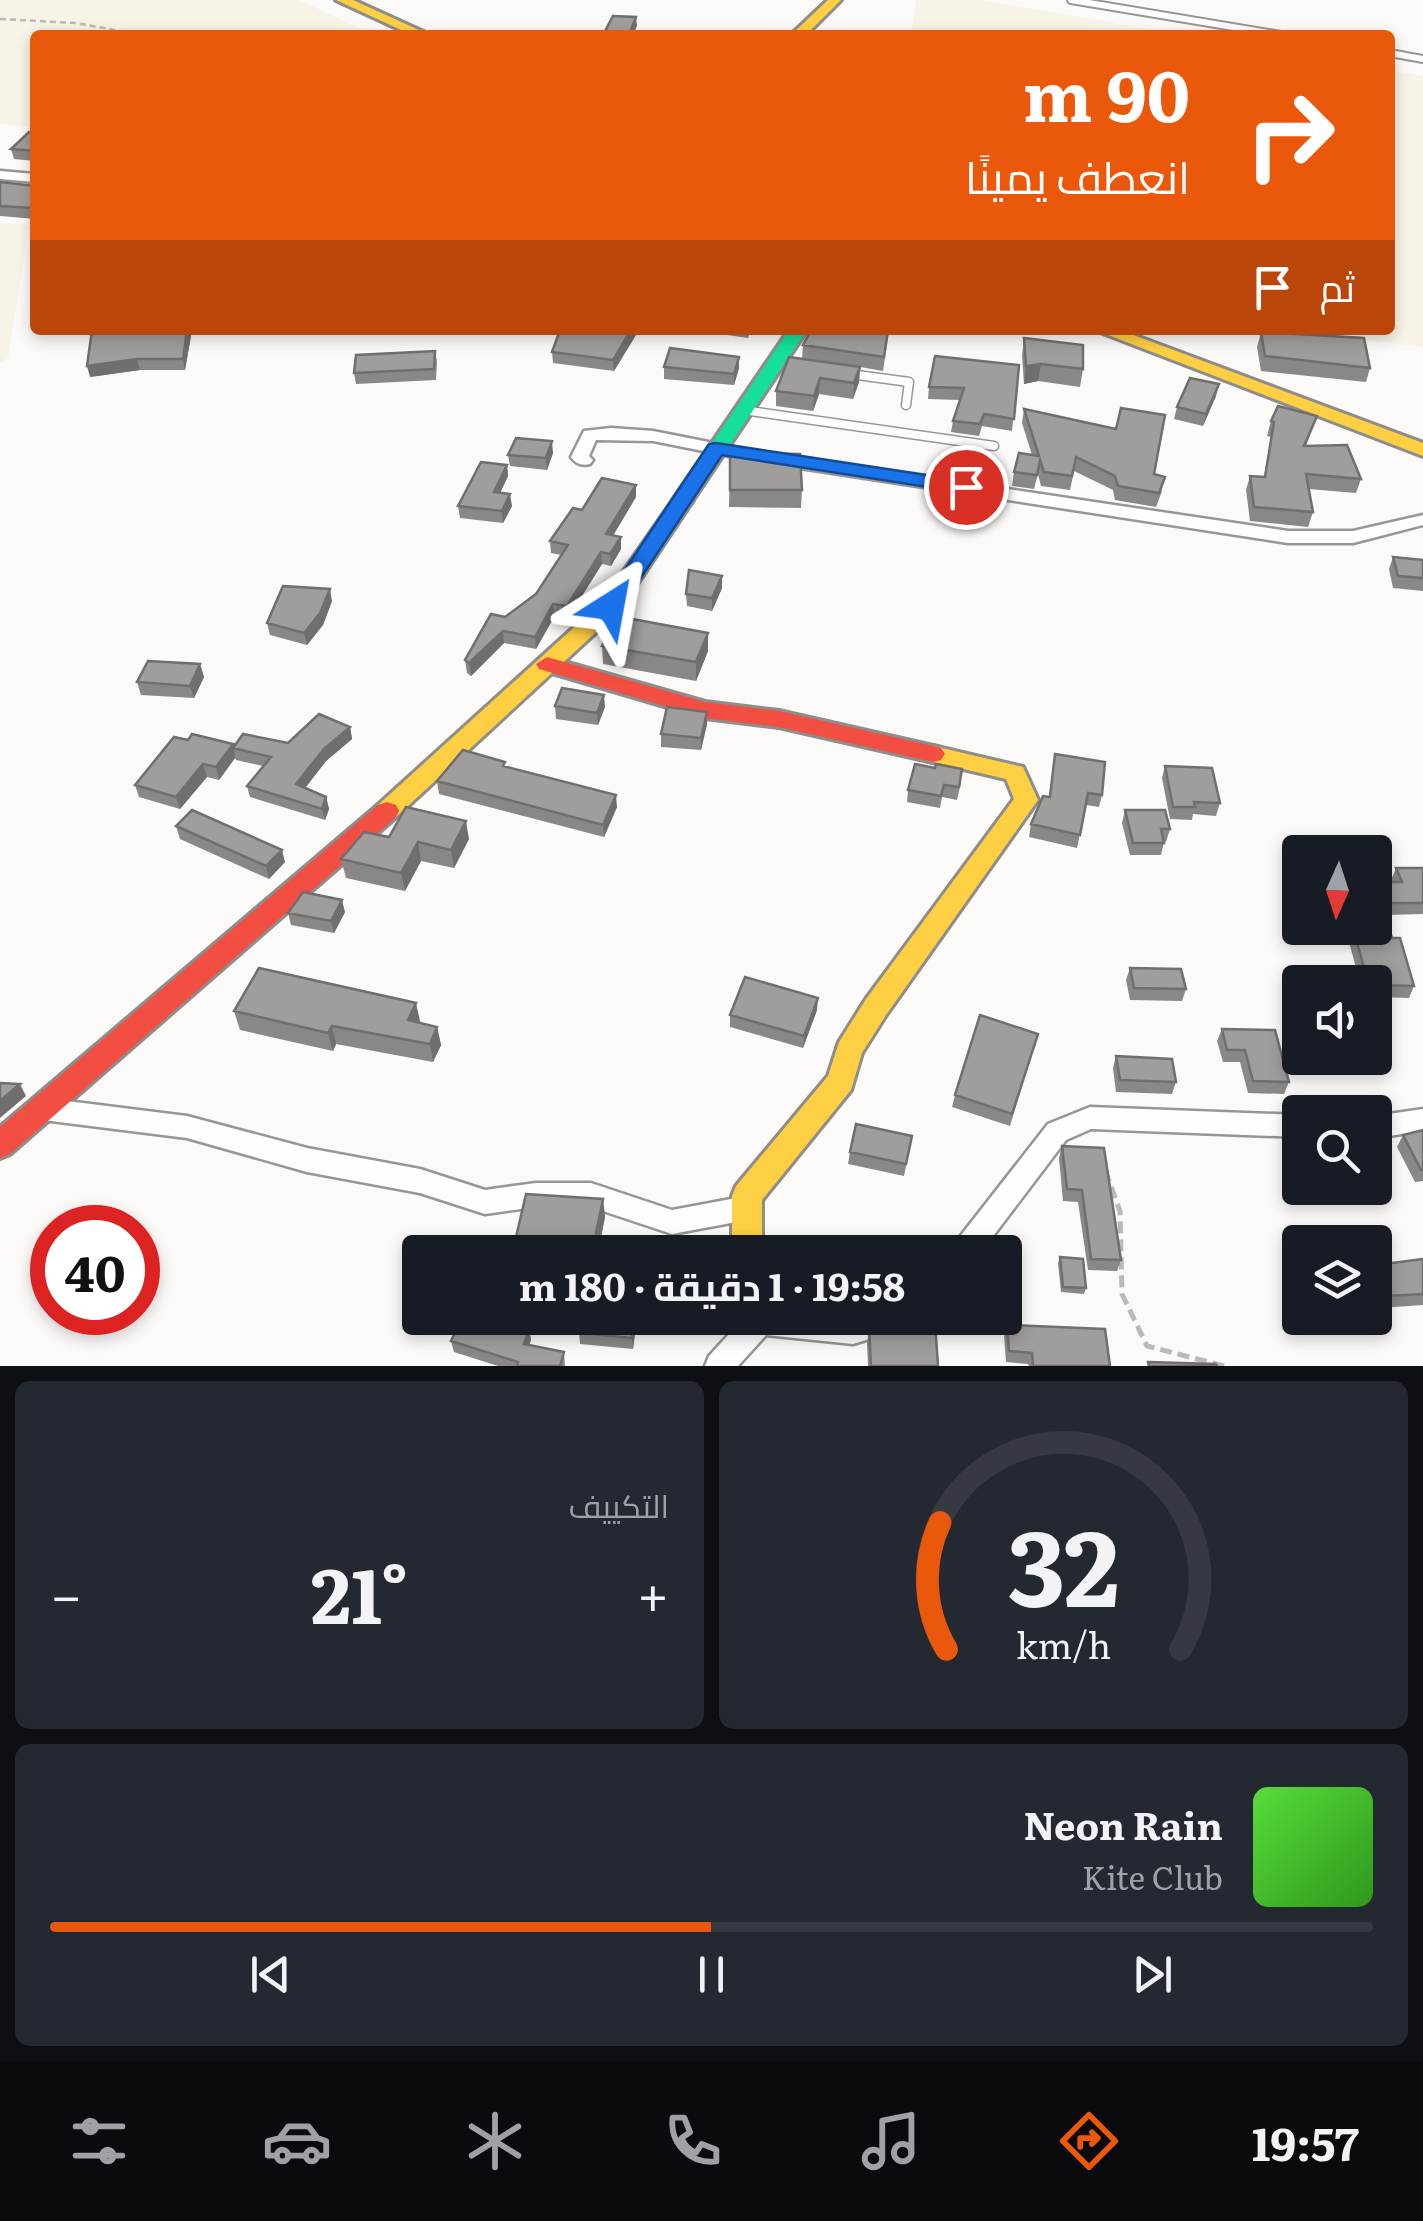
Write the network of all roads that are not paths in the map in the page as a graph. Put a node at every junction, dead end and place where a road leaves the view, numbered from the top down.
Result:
1 (342, 0) edge
2 (835, 0) edge
3 (1071, 0) edge
4 (412, 30) edge
5 (803, 30) edge
6 (1252, 30) edge
7 (1395, 54) edge
8 (1423, 58) edge
9 (0, 176) edge
10 (30, 178) edge
11 (796, 335) edge
12 (1117, 335) edge
13 (832, 372) edge
14 (906, 405) dead end
15 (742, 410) junction
16 (994, 446) dead end
17 (716, 448) junction
18 (1423, 450) edge
19 (584, 460) dead end
20 (1423, 520) edge
21 (548, 664) junction
22 (42, 1109) junction
23 (1423, 1120) edge
24 (1282, 1125) edge
25 (1392, 1125) edge
26 (0, 1145) edge
27 (747, 1208) junction
28 (747, 1235) edge
29 (978, 1235) edge
30 (743, 1335) edge
31 (719, 1366) edge

1 - 4 street
2 - 5 street
3 - 6 lane
7 - 8 lane
9 - 10 street
11 - 15 street
12 - 18 street
13 - 14 lane
15 - 16 lane
15 - 17 street
17 - 19 street
17 - 20 street
17 - 21 street
21 - 22 street
21 - 27 street
22 - 26 street
22 - 27 street
23 - 25 street
24 - 29 street
27 - 28 street
30 - 31 street

